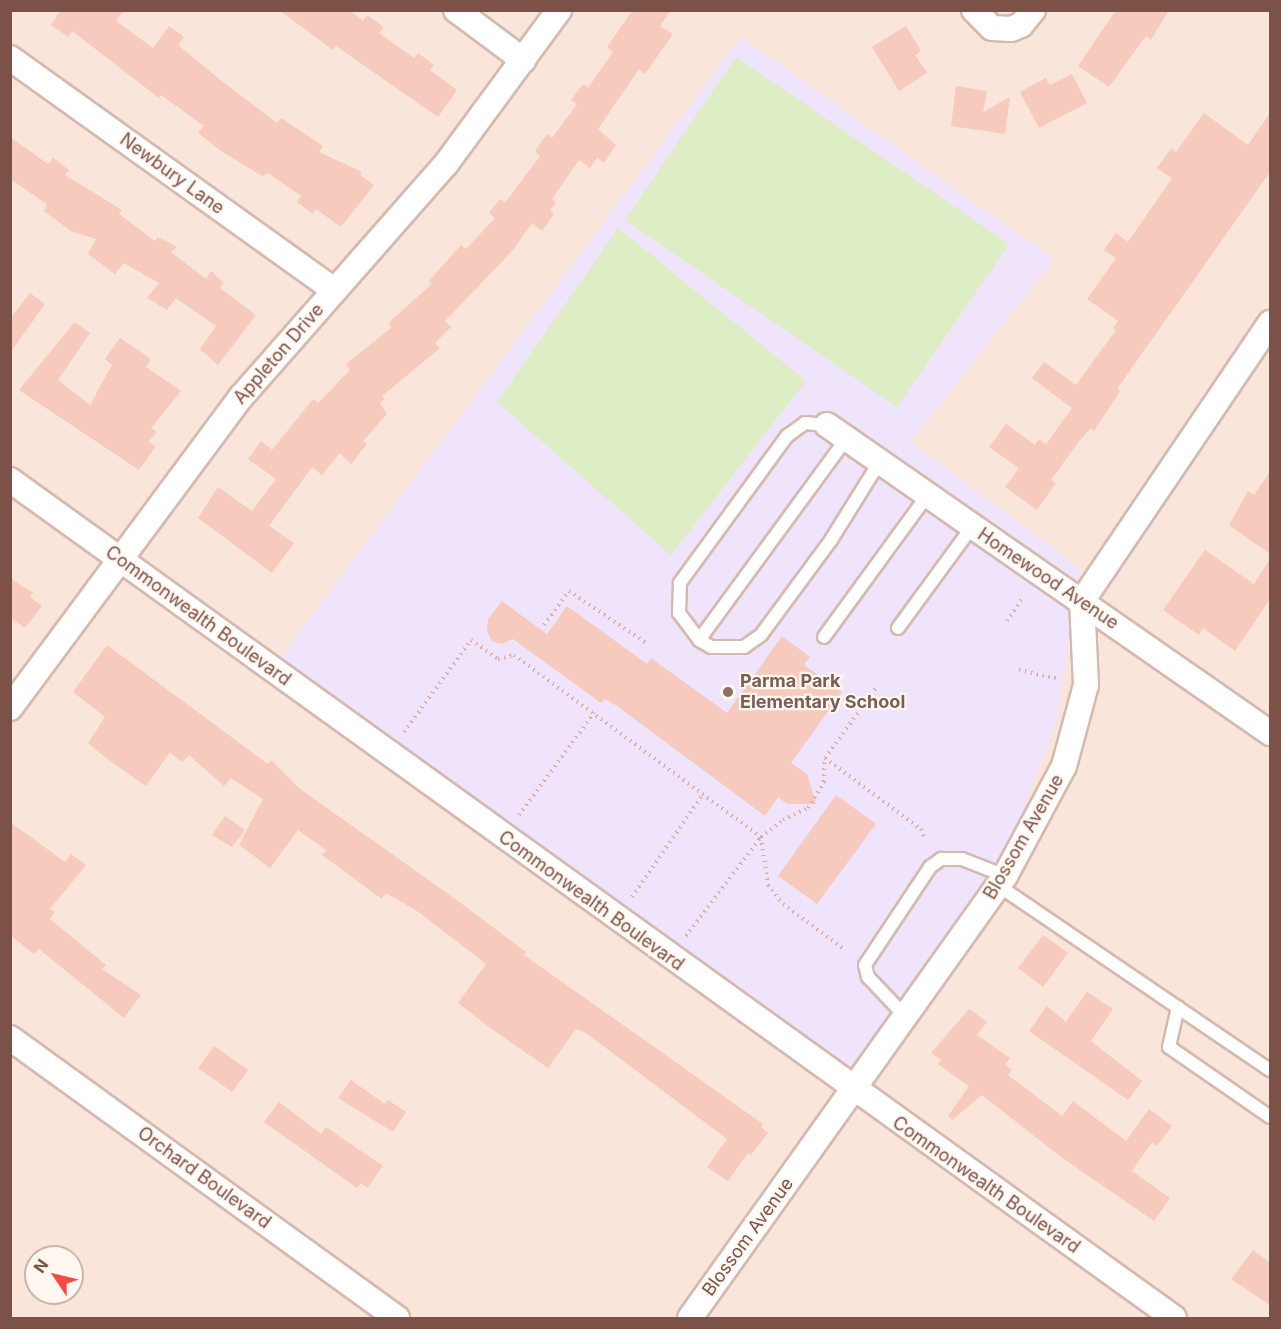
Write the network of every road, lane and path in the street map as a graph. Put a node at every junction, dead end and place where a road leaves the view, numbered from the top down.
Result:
1 (456, 10) edge
2 (559, 10) edge
3 (974, 10) edge
4 (1033, 10) edge
5 (10, 58) edge
6 (523, 60) junction
7 (334, 290) junction
8 (1270, 322) edge
9 (827, 425) joint
10 (846, 439) junction
11 (879, 463) junction
12 (10, 480) edge
13 (926, 497) junction
14 (972, 527) junction
15 (119, 558) junction
16 (1024, 596) dead end
17 (1082, 601) junction
18 (1007, 621) dead end
19 (544, 625) dead end
20 (898, 628) dead end
21 (824, 637) dead end
22 (699, 640) junction
23 (646, 643) dead end
24 (1019, 670) dead end
25 (1057, 679) dead end
26 (878, 685) dead end
27 (10, 708) edge
28 (594, 713) junction
29 (404, 732) dead end
30 (1270, 733) edge
31 (825, 758) junction
32 (703, 794) junction
33 (519, 815) dead end
34 (761, 837) junction
35 (925, 840) dead end
36 (1002, 881) junction
37 (632, 897) dead end
38 (686, 936) dead end
39 (844, 949) dead end
40 (1178, 1007) junction
41 (906, 1017) junction
42 (10, 1038) edge
43 (1270, 1070) edge
44 (854, 1091) junction
45 (1270, 1117) edge
46 (397, 1318) edge
47 (690, 1318) edge
48 (1174, 1318) edge

1 - 6 street
2 - 6 street, Appleton Drive
3 - 4 street
5 - 7 street, Newbury Lane
6 - 7 street, Appleton Drive
7 - 15 street, Appleton Drive
8 - 17 street
9 - 10 street, Homewood Avenue
9 - 22 lane
10 - 11 street, Homewood Avenue
10 - 22 lane
11 - 13 street, Homewood Avenue
11 - 22 lane
12 - 15 street, Commonwealth Boulevard
13 - 14 street, Homewood Avenue
13 - 21 lane
14 - 17 street, Homewood Avenue
14 - 20 lane
15 - 27 street, Appleton Drive
15 - 44 street, Commonwealth Boulevard
16 - 18 path
17 - 30 street, Homewood Avenue
17 - 36 street, Blossom Avenue
19 - 23 path
24 - 25 path
26 - 31 path
28 - 29 path
28 - 32 path
28 - 33 path
31 - 34 path
31 - 35 path
32 - 34 path
32 - 37 path
34 - 38 path
34 - 39 path
36 - 40 lane
36 - 41 street, Blossom Avenue
36 - 41 lane
40 - 43 lane
40 - 45 lane
41 - 44 street, Blossom Avenue
42 - 46 street, Orchard Boulevard
44 - 47 street, Blossom Avenue
44 - 48 street, Commonwealth Boulevard

